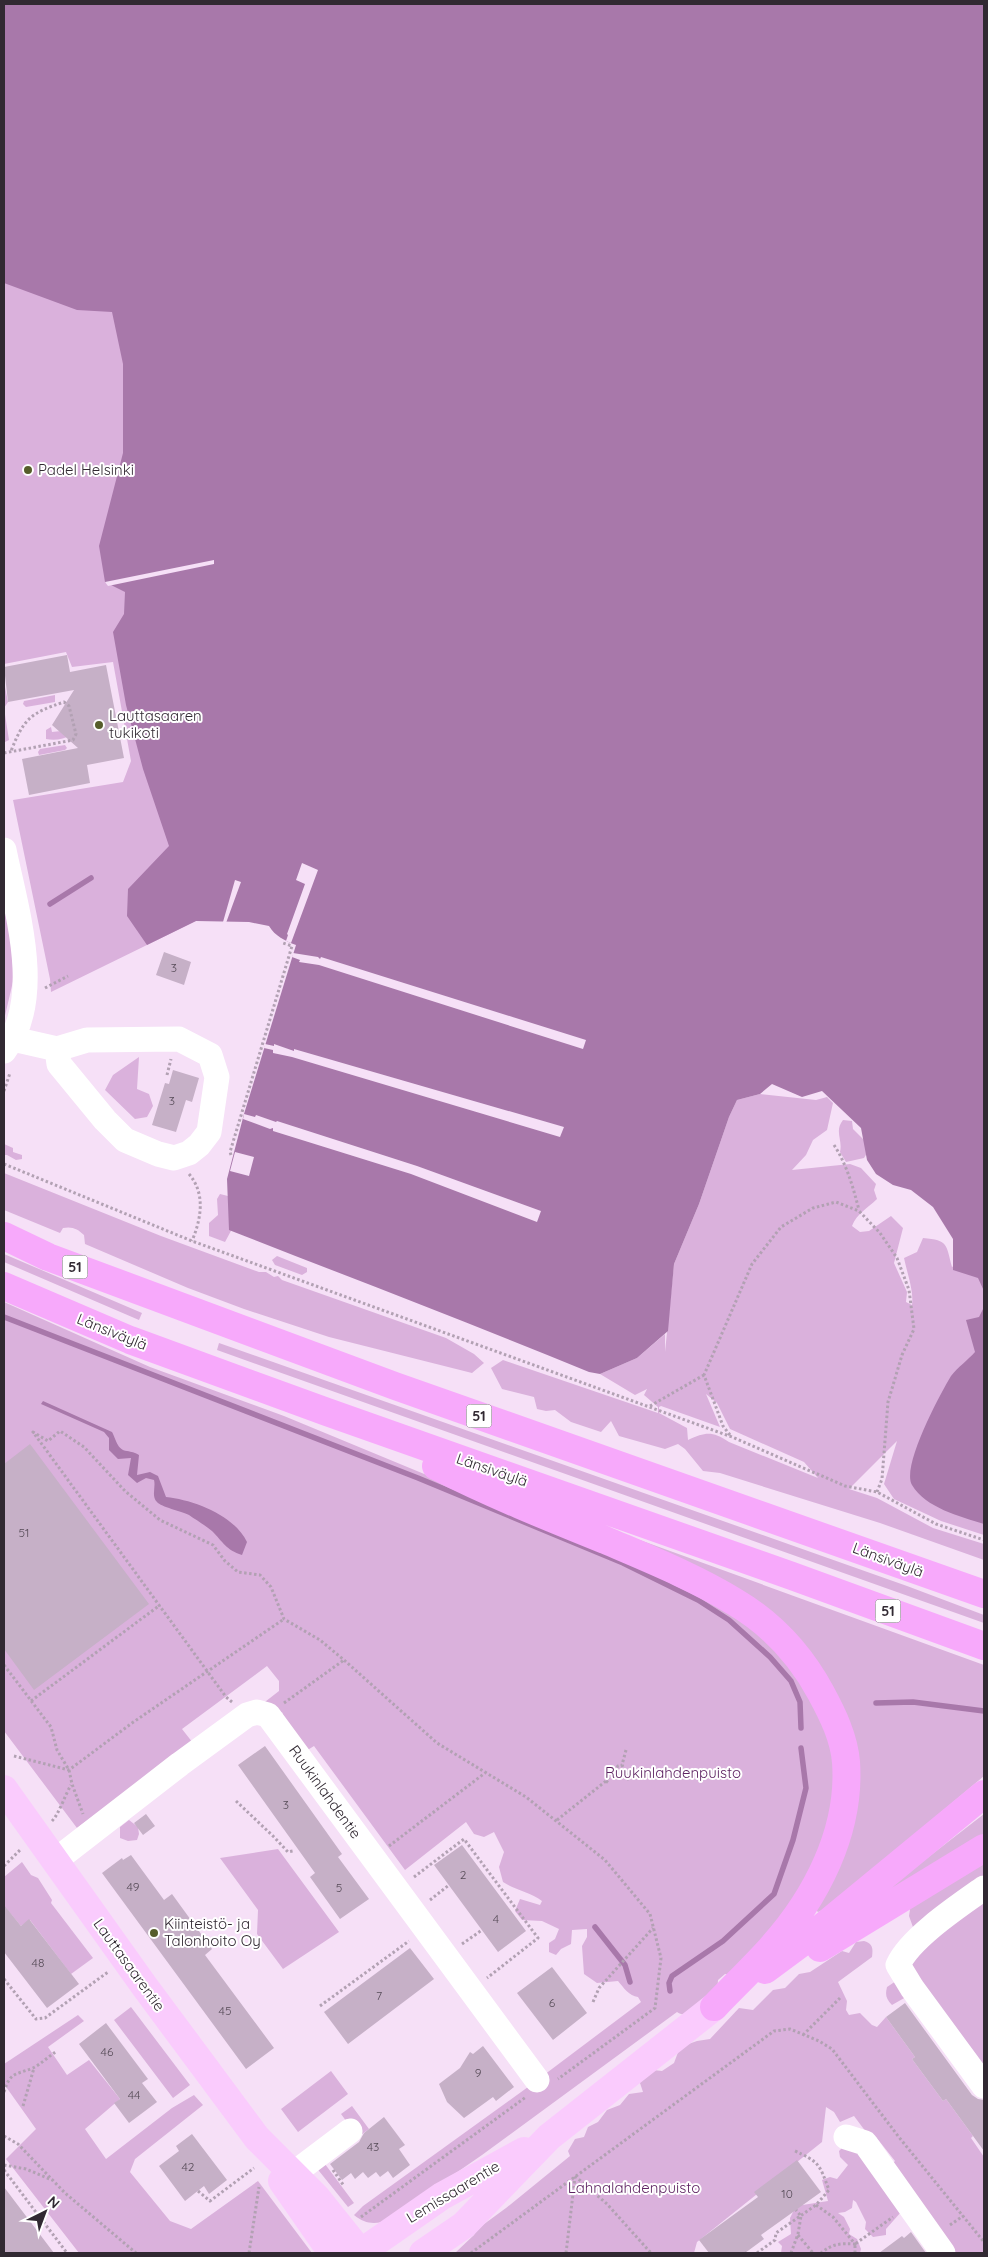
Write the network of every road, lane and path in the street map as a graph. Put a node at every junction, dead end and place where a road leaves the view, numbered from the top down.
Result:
1 (11, 751) junction
2 (4, 753) edge
3 (4, 850) edge
4 (283, 943) dead end
5 (68, 976) dead end
6 (45, 988) dead end
7 (56, 1049) junction
8 (9, 1054) edge
9 (4, 1091) edge
10 (834, 1145) dead end
11 (232, 1155) dead end
12 (174, 1158) junction
13 (4, 1164) edge
14 (859, 1211) junction
15 (4, 1236) edge
16 (192, 1241) junction
17 (4, 1286) edge
18 (704, 1375) junction
19 (649, 1407) junction
20 (327, 1412) junction
21 (732, 1437) junction
22 (877, 1492) junction
23 (984, 1540) edge
24 (984, 1594) edge
25 (160, 1605) junction
26 (284, 1619) junction
27 (984, 1646) edge
28 (344, 1660) junction
29 (4, 1665) edge
30 (208, 1671) junction
31 (31, 1701) junction
32 (257, 1715) junction
33 (626, 1750) dead end
34 (14, 1756) dead end
35 (622, 1765) junction
36 (69, 1770) junction
37 (485, 1773) junction
38 (629, 1780) dead end
39 (606, 1781) junction
40 (72, 1784) junction
41 (610, 1784) dead end
42 (4, 1789) edge
43 (984, 1794) edge
44 (236, 1802) dead end
45 (58, 1815) dead end
46 (557, 1820) junction
47 (90, 1833) junction
48 (984, 1848) edge
49 (384, 1849) dead end
50 (20, 1851) dead end
51 (293, 1851) dead end
52 (56, 1860) junction
53 (4, 1866) edge
54 (984, 1888) edge
55 (396, 1890) junction
56 (653, 1928) junction
57 (425, 1929) junction
58 (108, 1971) dead end
59 (4, 1979) edge
60 (471, 1990) junction
61 (840, 1998) dead end
62 (593, 2002) dead end
63 (320, 2006) dead end
64 (714, 2007) junction
65 (803, 2035) junction
66 (57, 2051) dead end
67 (34, 2068) junction
68 (539, 2083) junction
69 (984, 2086) edge
70 (4, 2092) edge
71 (23, 2106) dead end
72 (350, 2131) dead end
73 (4, 2136) edge
74 (549, 2137) junction
75 (846, 2137) dead end
76 (257, 2138) junction
77 (793, 2150) dead end
78 (4, 2165) edge
79 (254, 2168) dead end
80 (4, 2170) edge
81 (293, 2174) junction
82 (575, 2176) junction
83 (261, 2179) dead end
84 (54, 2181) junction
85 (198, 2191) dead end
86 (816, 2205) junction
87 (910, 2206) junction
88 (796, 2210) dead end
89 (800, 2216) junction
90 (356, 2220) dead end
91 (798, 2234) junction
92 (984, 2242) edge
93 (855, 2244) junction
94 (67, 2253) edge
95 (136, 2253) edge
96 (249, 2253) edge
97 (332, 2253) edge
98 (361, 2253) edge
99 (423, 2253) edge
100 (471, 2253) edge
101 (566, 2253) edge
102 (651, 2253) edge
103 (757, 2253) edge
104 (791, 2253) edge
105 (813, 2253) edge
106 (821, 2253) edge
107 (855, 2253) edge
108 (943, 2253) edge

1 - 1 path
1 - 2 path
3 - 8 street
4 - 11 path
5 - 6 path
7 - 8 street
7 - 12 street
7 - 12 street
8 - 9 path
10 - 14 path
12 - 16 path
13 - 16 path
14 - 18 path
14 - 22 path
15 - 24 highway, Länsiväylä / 51
16 - 19 path
17 - 20 highway, Länsiväylä / 51
18 - 19 path
18 - 21 path
19 - 21 path
20 - 27 highway, Länsiväylä / 51
20 - 64 highway
21 - 22 path
22 - 23 path
25 - 26 path
25 - 30 path
25 - 31 path
26 - 28 path
26 - 30 path
28 - 32 path
28 - 37 path
29 - 31 path
30 - 32 path
30 - 36 path
31 - 36 path
32 - 47 street
32 - 55 street, Ruukinlahdentie
33 - 35 path
34 - 36 path
35 - 38 path
35 - 39 path
36 - 40 path
37 - 46 path
37 - 49 path
39 - 41 path
39 - 46 path
40 - 45 path
40 - 47 path
42 - 52 main road, Lauttasaarentie
43 - 64 highway
44 - 51 path
46 - 56 path
47 - 52 street
48 - 64 highway
50 - 53 path
52 - 76 main road, Lauttasaarentie
54 - 69 street
55 - 57 street, Ruukinlahdentie
55 - 60 path
56 - 62 path
56 - 68 path
57 - 60 street, Ruukinlahdentie
57 - 63 path
58 - 59 path
60 - 68 street, Ruukinlahdentie
61 - 65 path
64 - 74 main road, Lemissaarentie
65 - 82 path
65 - 92 path
66 - 67 path
67 - 70 path
67 - 71 path
68 - 90 path
72 - 81 street
73 - 84 path
74 - 98 main road, Lemissaarentie
74 - 99 main road, Lemissaarentie
75 - 87 street
76 - 81 main road, Lauttasaarentie
76 - 97 main road, Lauttasaarentie
77 - 86 path
78 - 84 path
79 - 85 path
80 - 94 path
81 - 98 main road, Lauttasaarentie
82 - 100 path
82 - 101 path
82 - 102 path
83 - 96 path
84 - 95 path
86 - 89 path
86 - 93 path
87 - 93 path
87 - 108 street
88 - 89 path
89 - 91 path
89 - 103 path
91 - 104 path
91 - 105 path
93 - 106 path
93 - 107 path

